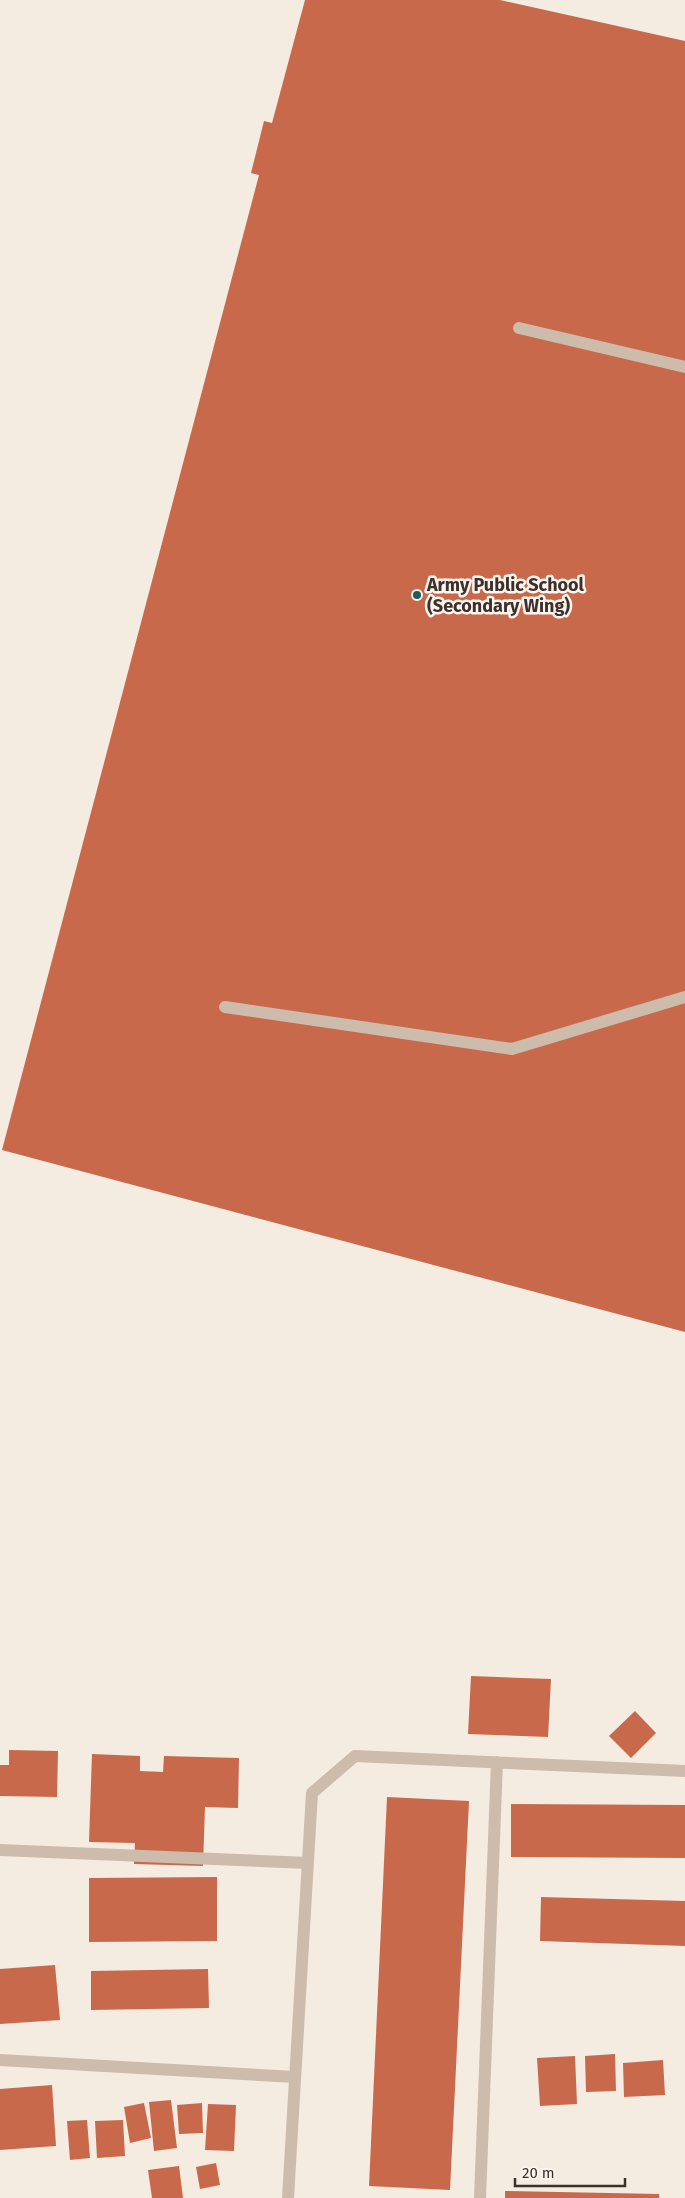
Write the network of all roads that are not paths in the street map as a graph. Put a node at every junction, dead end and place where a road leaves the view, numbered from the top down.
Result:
1 (519, 328) dead end
2 (685, 367) edge
3 (685, 997) edge
4 (225, 1007) dead end
5 (497, 1762) junction
6 (685, 1771) edge
7 (0, 1850) edge
8 (308, 1863) junction
9 (0, 2060) edge
10 (295, 2076) junction
11 (288, 2198) edge
12 (480, 2198) edge

1 - 2 street
3 - 4 street
5 - 6 street
5 - 8 street
5 - 12 street
7 - 8 street
8 - 10 street
9 - 10 street
10 - 11 street

